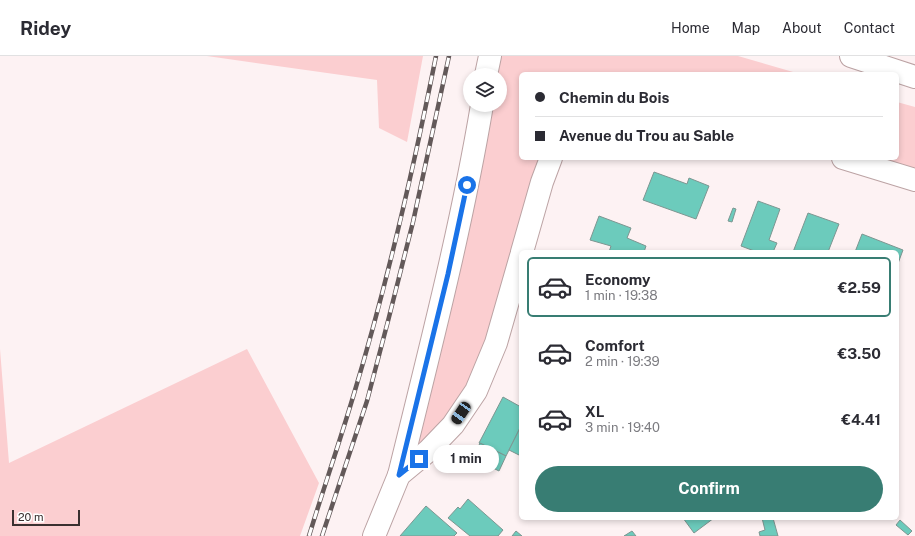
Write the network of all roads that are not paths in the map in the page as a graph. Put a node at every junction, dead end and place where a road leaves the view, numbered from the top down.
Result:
1 (490, 56) edge
2 (851, 56) edge
3 (487, 68) edge
4 (915, 77) edge
5 (481, 112) edge
6 (550, 160) edge
7 (850, 160) edge
8 (915, 180) edge
9 (523, 250) edge
10 (519, 263) edge
11 (399, 475) junction
12 (374, 536) edge

1 - 3 main road
2 - 4 main road
5 - 11 main road
6 - 9 main road
7 - 8 main road
10 - 11 main road
11 - 12 main road

